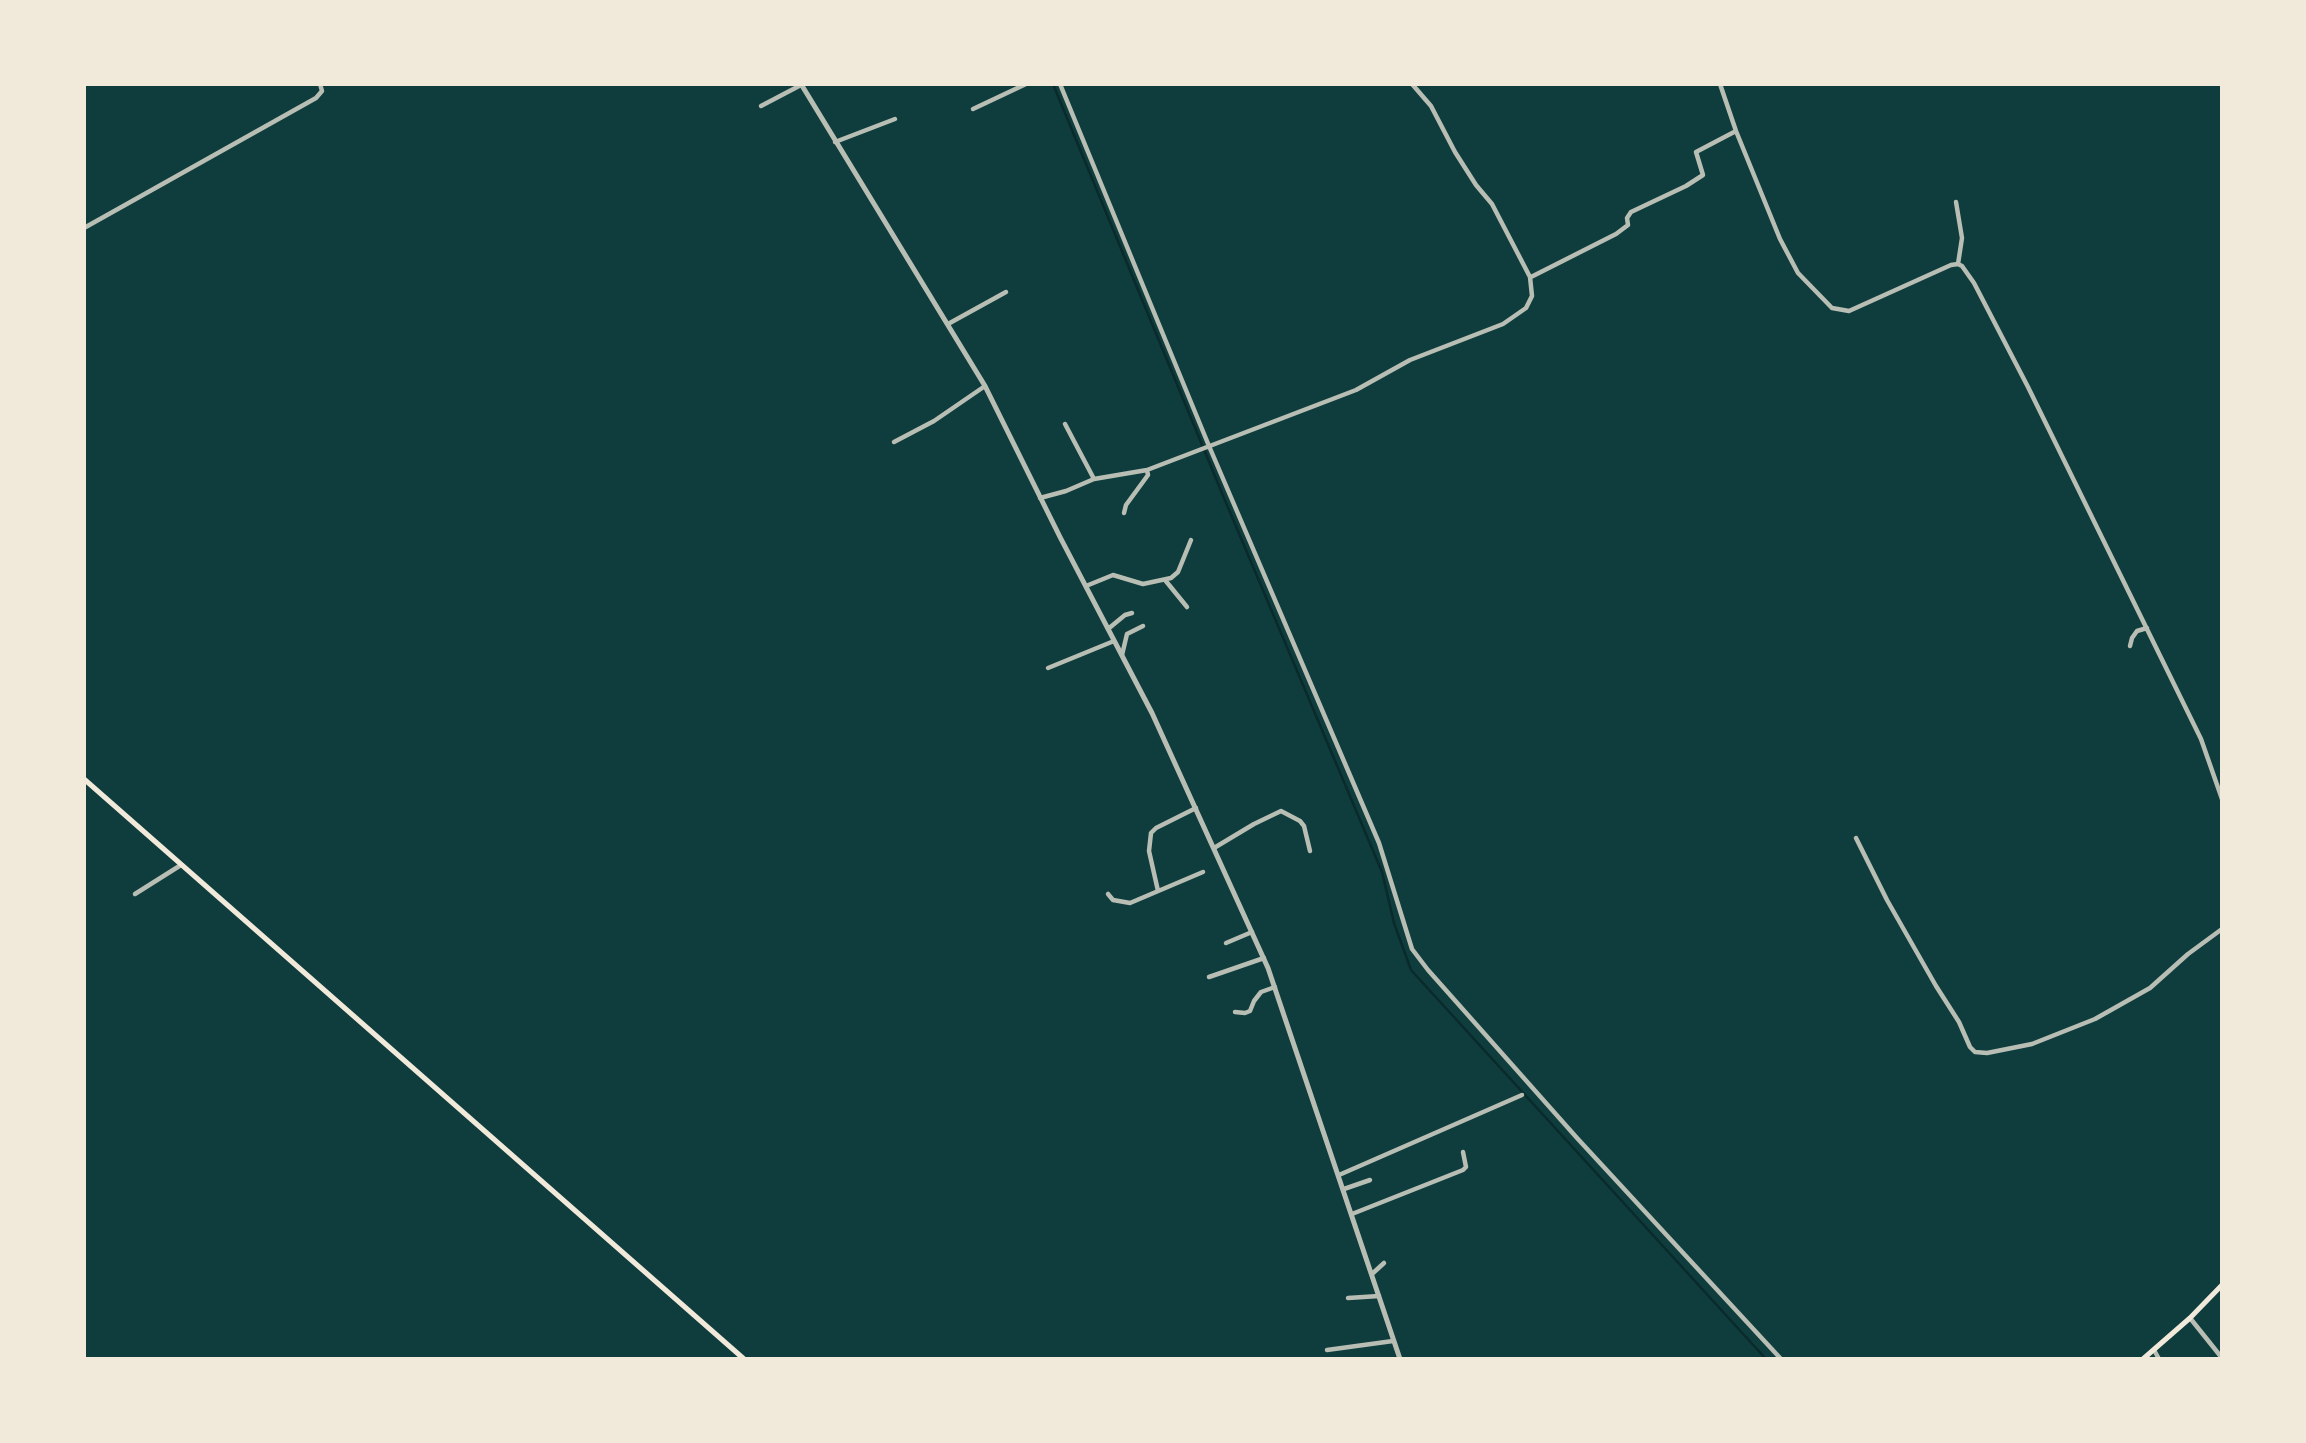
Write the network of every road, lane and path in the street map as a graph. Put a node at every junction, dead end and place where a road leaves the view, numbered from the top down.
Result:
1 (320, 84) edge
2 (801, 84) edge
3 (1026, 84) edge
4 (1060, 84) edge
5 (1412, 84) edge
6 (1720, 84) edge
7 (761, 106) dead end
8 (973, 109) dead end
9 (895, 119) dead end
10 (1736, 131) junction
11 (834, 142) junction
12 (1956, 202) dead end
13 (84, 228) edge
14 (1958, 264) junction
15 (1531, 277) junction
16 (1006, 292) dead end
17 (948, 324) junction
18 (985, 386) junction
19 (1065, 424) dead end
20 (894, 442) dead end
21 (1209, 446) junction
22 (1147, 470) junction
23 (1094, 479) junction
24 (1040, 498) junction
25 (1124, 513) dead end
26 (1191, 541) dead end
27 (1165, 580) junction
28 (1086, 586) junction
29 (1187, 607) dead end
30 (1132, 613) dead end
31 (1143, 626) dead end
32 (2147, 628) junction
33 (1108, 629) junction
34 (1114, 641) junction
35 (2130, 646) dead end
36 (1122, 656) junction
37 (1048, 668) dead end
38 (84, 779) edge
39 (2222, 799) edge
40 (1196, 808) junction
41 (1856, 838) dead end
42 (1214, 848) junction
43 (1310, 851) dead end
44 (182, 864) junction
45 (1203, 872) dead end
46 (1158, 891) junction
47 (135, 894) dead end
48 (1108, 894) dead end
49 (2222, 929) edge
50 (1252, 932) junction
51 (1226, 943) dead end
52 (1264, 958) junction
53 (1209, 977) dead end
54 (1275, 987) junction
55 (1235, 1012) dead end
56 (1521, 1095) dead end
57 (1463, 1152) dead end
58 (1339, 1175) junction
59 (1370, 1180) dead end
60 (1344, 1189) junction
61 (1352, 1214) junction
62 (1384, 1264) dead end
63 (1372, 1274) junction
64 (2222, 1285) edge
65 (1379, 1296) junction
66 (1348, 1298) dead end
67 (2190, 1318) junction
68 (1394, 1340) junction
69 (1327, 1350) dead end
70 (2154, 1350) junction
71 (2222, 1358) edge
72 (744, 1359) edge
73 (1400, 1359) edge
74 (1781, 1359) edge
75 (2143, 1359) edge
76 (2160, 1359) edge

1 - 13 street
2 - 7 street
2 - 11 street
3 - 8 street
4 - 21 street
5 - 15 street
6 - 10 street
9 - 11 street
10 - 14 street
10 - 15 street
11 - 17 street
12 - 14 street
14 - 32 street
15 - 21 street
16 - 17 street
17 - 18 street
18 - 20 street
18 - 24 street
19 - 23 street
21 - 22 street
21 - 74 street
22 - 23 street
22 - 25 street
23 - 24 street
24 - 28 street
26 - 27 street
27 - 28 street
27 - 29 street
28 - 33 street
30 - 33 street
31 - 36 street
32 - 35 street
32 - 39 street
33 - 34 street
34 - 36 street
34 - 37 street
36 - 40 street
38 - 44 main road
40 - 42 street
40 - 46 street
41 - 49 street
42 - 43 street
42 - 50 street
44 - 47 street
44 - 72 main road
45 - 46 street
46 - 48 street
50 - 51 street
50 - 52 street
52 - 53 street
52 - 54 street
54 - 55 street
54 - 58 street
56 - 58 street
57 - 61 street
58 - 60 street
59 - 60 street
60 - 61 street
61 - 63 street
62 - 63 street
63 - 65 street
64 - 67 main road
65 - 66 street
65 - 68 street
67 - 70 main road
67 - 71 street
68 - 69 street
68 - 73 street
70 - 75 main road
70 - 76 street

